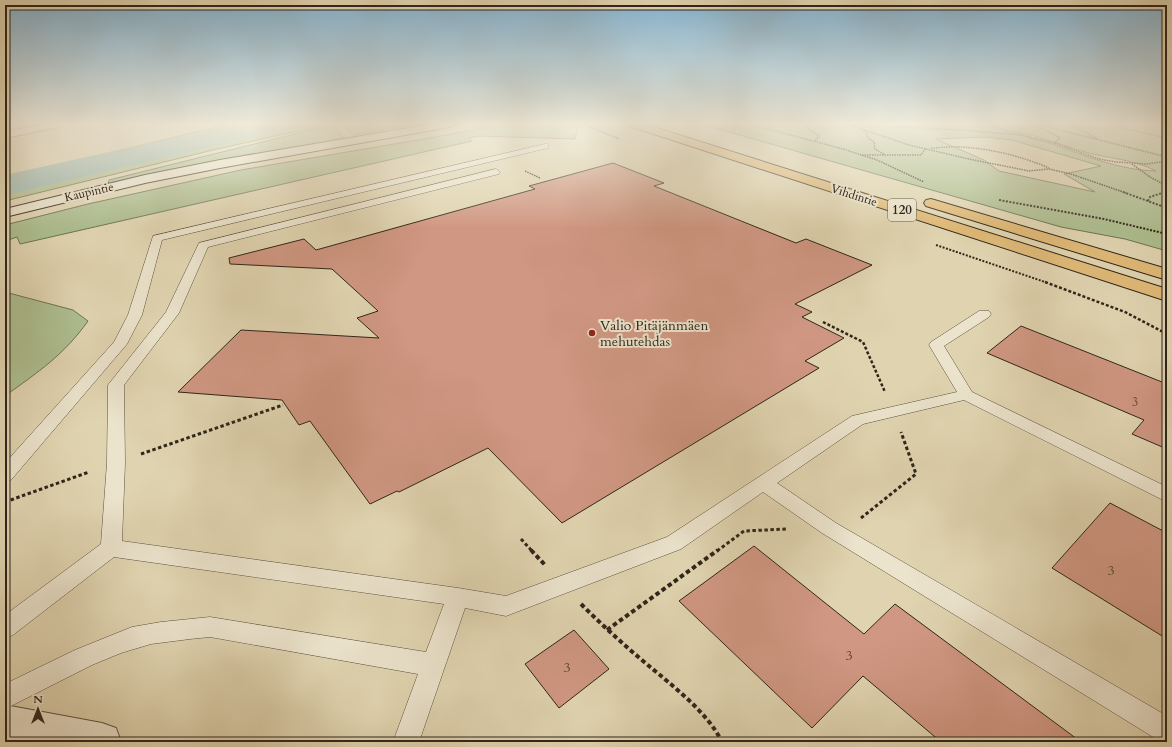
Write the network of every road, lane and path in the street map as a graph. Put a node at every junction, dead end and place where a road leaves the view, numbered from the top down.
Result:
1 (249, 159) edge
2 (489, 159) edge
3 (742, 159) edge
4 (874, 159) edge
5 (968, 159) edge
6 (1021, 159) edge
7 (1099, 159) edge
8 (1167, 161) edge
9 (1131, 164) junction
10 (1049, 168) junction
11 (522, 170) dead end
12 (496, 172) dead end
13 (540, 178) dead end
14 (926, 183) dead end
15 (875, 186) dead end
16 (1167, 186) edge
17 (890, 191) dead end
18 (1167, 192) edge
19 (920, 200) dead end
20 (999, 200) dead end
21 (1148, 201) junction
22 (1167, 208) edge
23 (5, 213) edge
24 (204, 226) junction
25 (1167, 234) edge
26 (930, 243) dead end
27 (203, 245) junction
28 (1167, 275) edge
29 (1167, 295) edge
30 (984, 314) dead end
31 (1167, 334) edge
32 (966, 395) junction
33 (283, 405) dead end
34 (116, 462) junction
35 (5, 475) edge
36 (763, 483) junction
37 (11, 495) dead end
38 (1167, 495) edge
39 (6, 501) edge
40 (111, 548) junction
41 (458, 597) junction
42 (5, 628) edge
43 (434, 665) junction
44 (648, 665) dead end
45 (5, 698) edge
46 (5, 724) edge
47 (1167, 730) edge
48 (99, 742) edge
49 (406, 742) edge
50 (722, 742) edge

1 - 23 main road, Kaupintie
2 - 24 lane
3 - 29 main road, Vihdintie / 120
4 - 14 path
5 - 10 path
6 - 10 path
7 - 9 path
8 - 9 path
9 - 16 path
10 - 21 path
11 - 13 path
12 - 27 lane
15 - 17 main road, Vihdintie / 120
18 - 21 path
19 - 28 main road, 120
20 - 25 path
21 - 22 path
24 - 27 lane
24 - 35 lane
26 - 31 path
27 - 34 lane
30 - 32 lane
32 - 36 lane
32 - 38 lane
33 - 34 path
34 - 39 path
34 - 40 lane
36 - 41 lane
36 - 47 lane
37 - 39 path
40 - 41 lane
40 - 42 lane
41 - 43 lane
43 - 45 lane
43 - 49 lane
44 - 50 path
46 - 48 main road

